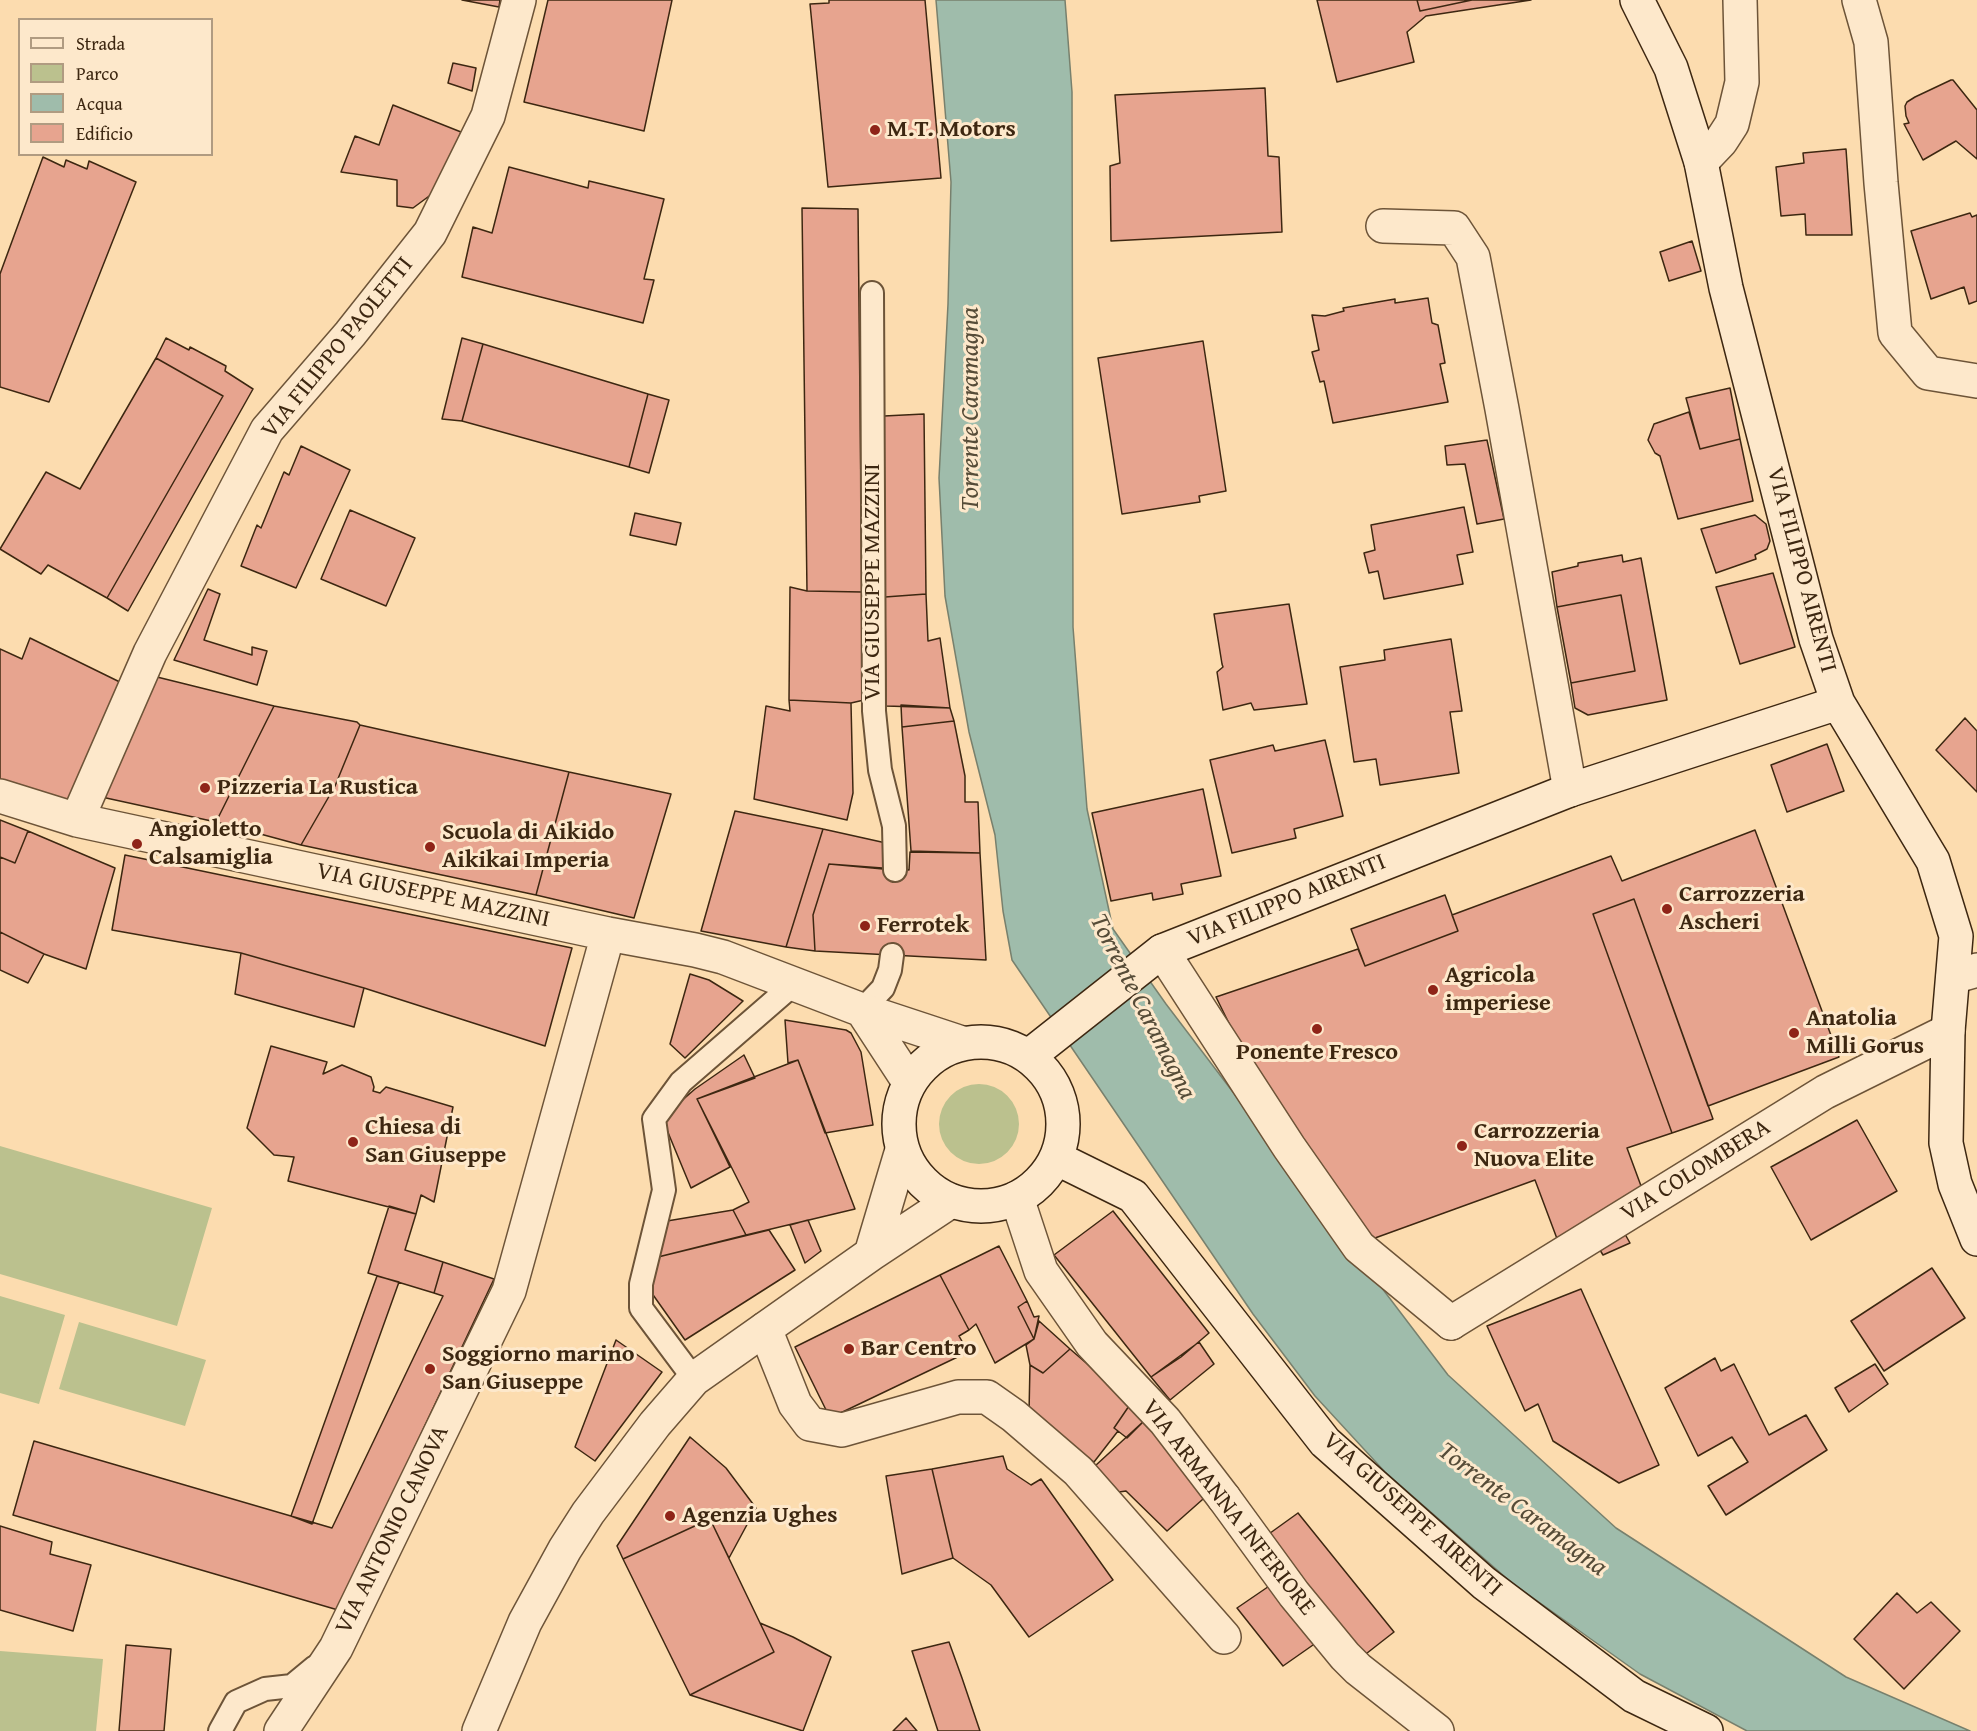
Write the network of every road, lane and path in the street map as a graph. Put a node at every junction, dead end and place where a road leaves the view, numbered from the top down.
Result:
1 (519, 0) edge
2 (1637, 0) edge
3 (1740, 0) edge
4 (1859, 0) edge
5 (1701, 162) junction
6 (1383, 226) dead end
7 (872, 293) dead end
8 (1977, 381) edge
9 (1838, 703) junction
10 (1570, 790) junction
11 (0, 796) edge
12 (77, 820) junction
13 (895, 870) dead end
14 (608, 934) junction
15 (1162, 951) junction
16 (892, 955) dead end
17 (1965, 974) edge
18 (795, 983) junction
19 (862, 1010) junction
20 (1948, 1031) junction
21 (962, 1043) junction
22 (1039, 1048) junction
23 (909, 1082) junction
24 (902, 1150) junction
25 (1056, 1158) junction
26 (1017, 1198) junction
27 (951, 1201) junction
28 (1977, 1239) edge
29 (871, 1254) junction
30 (765, 1329) junction
31 (694, 1378) junction
32 (1224, 1637) dead end
33 (336, 1648) junction
34 (220, 1731) edge
35 (281, 1731) edge
36 (479, 1731) edge
37 (1437, 1731) edge
38 (1706, 1731) edge

1 - 12 street, VIA FILIPPO PAOLETTI
2 - 5 street, VIA FILIPPO AIRENTI
3 - 5 street
4 - 8 street
5 - 9 street, VIA FILIPPO AIRENTI
6 - 10 street
7 - 13 lane, VIA GIUSEPPE MAZZINI
9 - 10 street, VIA FILIPPO AIRENTI
9 - 17 street
10 - 15 street, VIA FILIPPO AIRENTI
11 - 12 street, VIA GIUSEPPE MAZZINI
12 - 14 street, VIA GIUSEPPE MAZZINI
14 - 18 street, VIA GIUSEPPE MAZZINI
14 - 33 street, VIA ANTONIO CANOVA
15 - 20 street, VIA COLOMBERA
15 - 22 street, VIA FILIPPO AIRENTI
16 - 19 lane
17 - 20 street
18 - 19 street, VIA GIUSEPPE MAZZINI
18 - 31 lane
19 - 21 street, VIA GIUSEPPE MAZZINI
19 - 23 street
20 - 28 street
21 - 22 street
21 - 23 street
22 - 25 street
23 - 24 street
24 - 27 street
24 - 29 street
25 - 26 street
25 - 38 street, VIA GIUSEPPE AIRENTI
26 - 27 street
26 - 37 street, VIA ARMANNA INFERIORE
27 - 29 street
29 - 30 street
30 - 31 street
30 - 32 street
31 - 36 street
33 - 34 lane
33 - 35 street, VIA ANTONIO CANOVA

